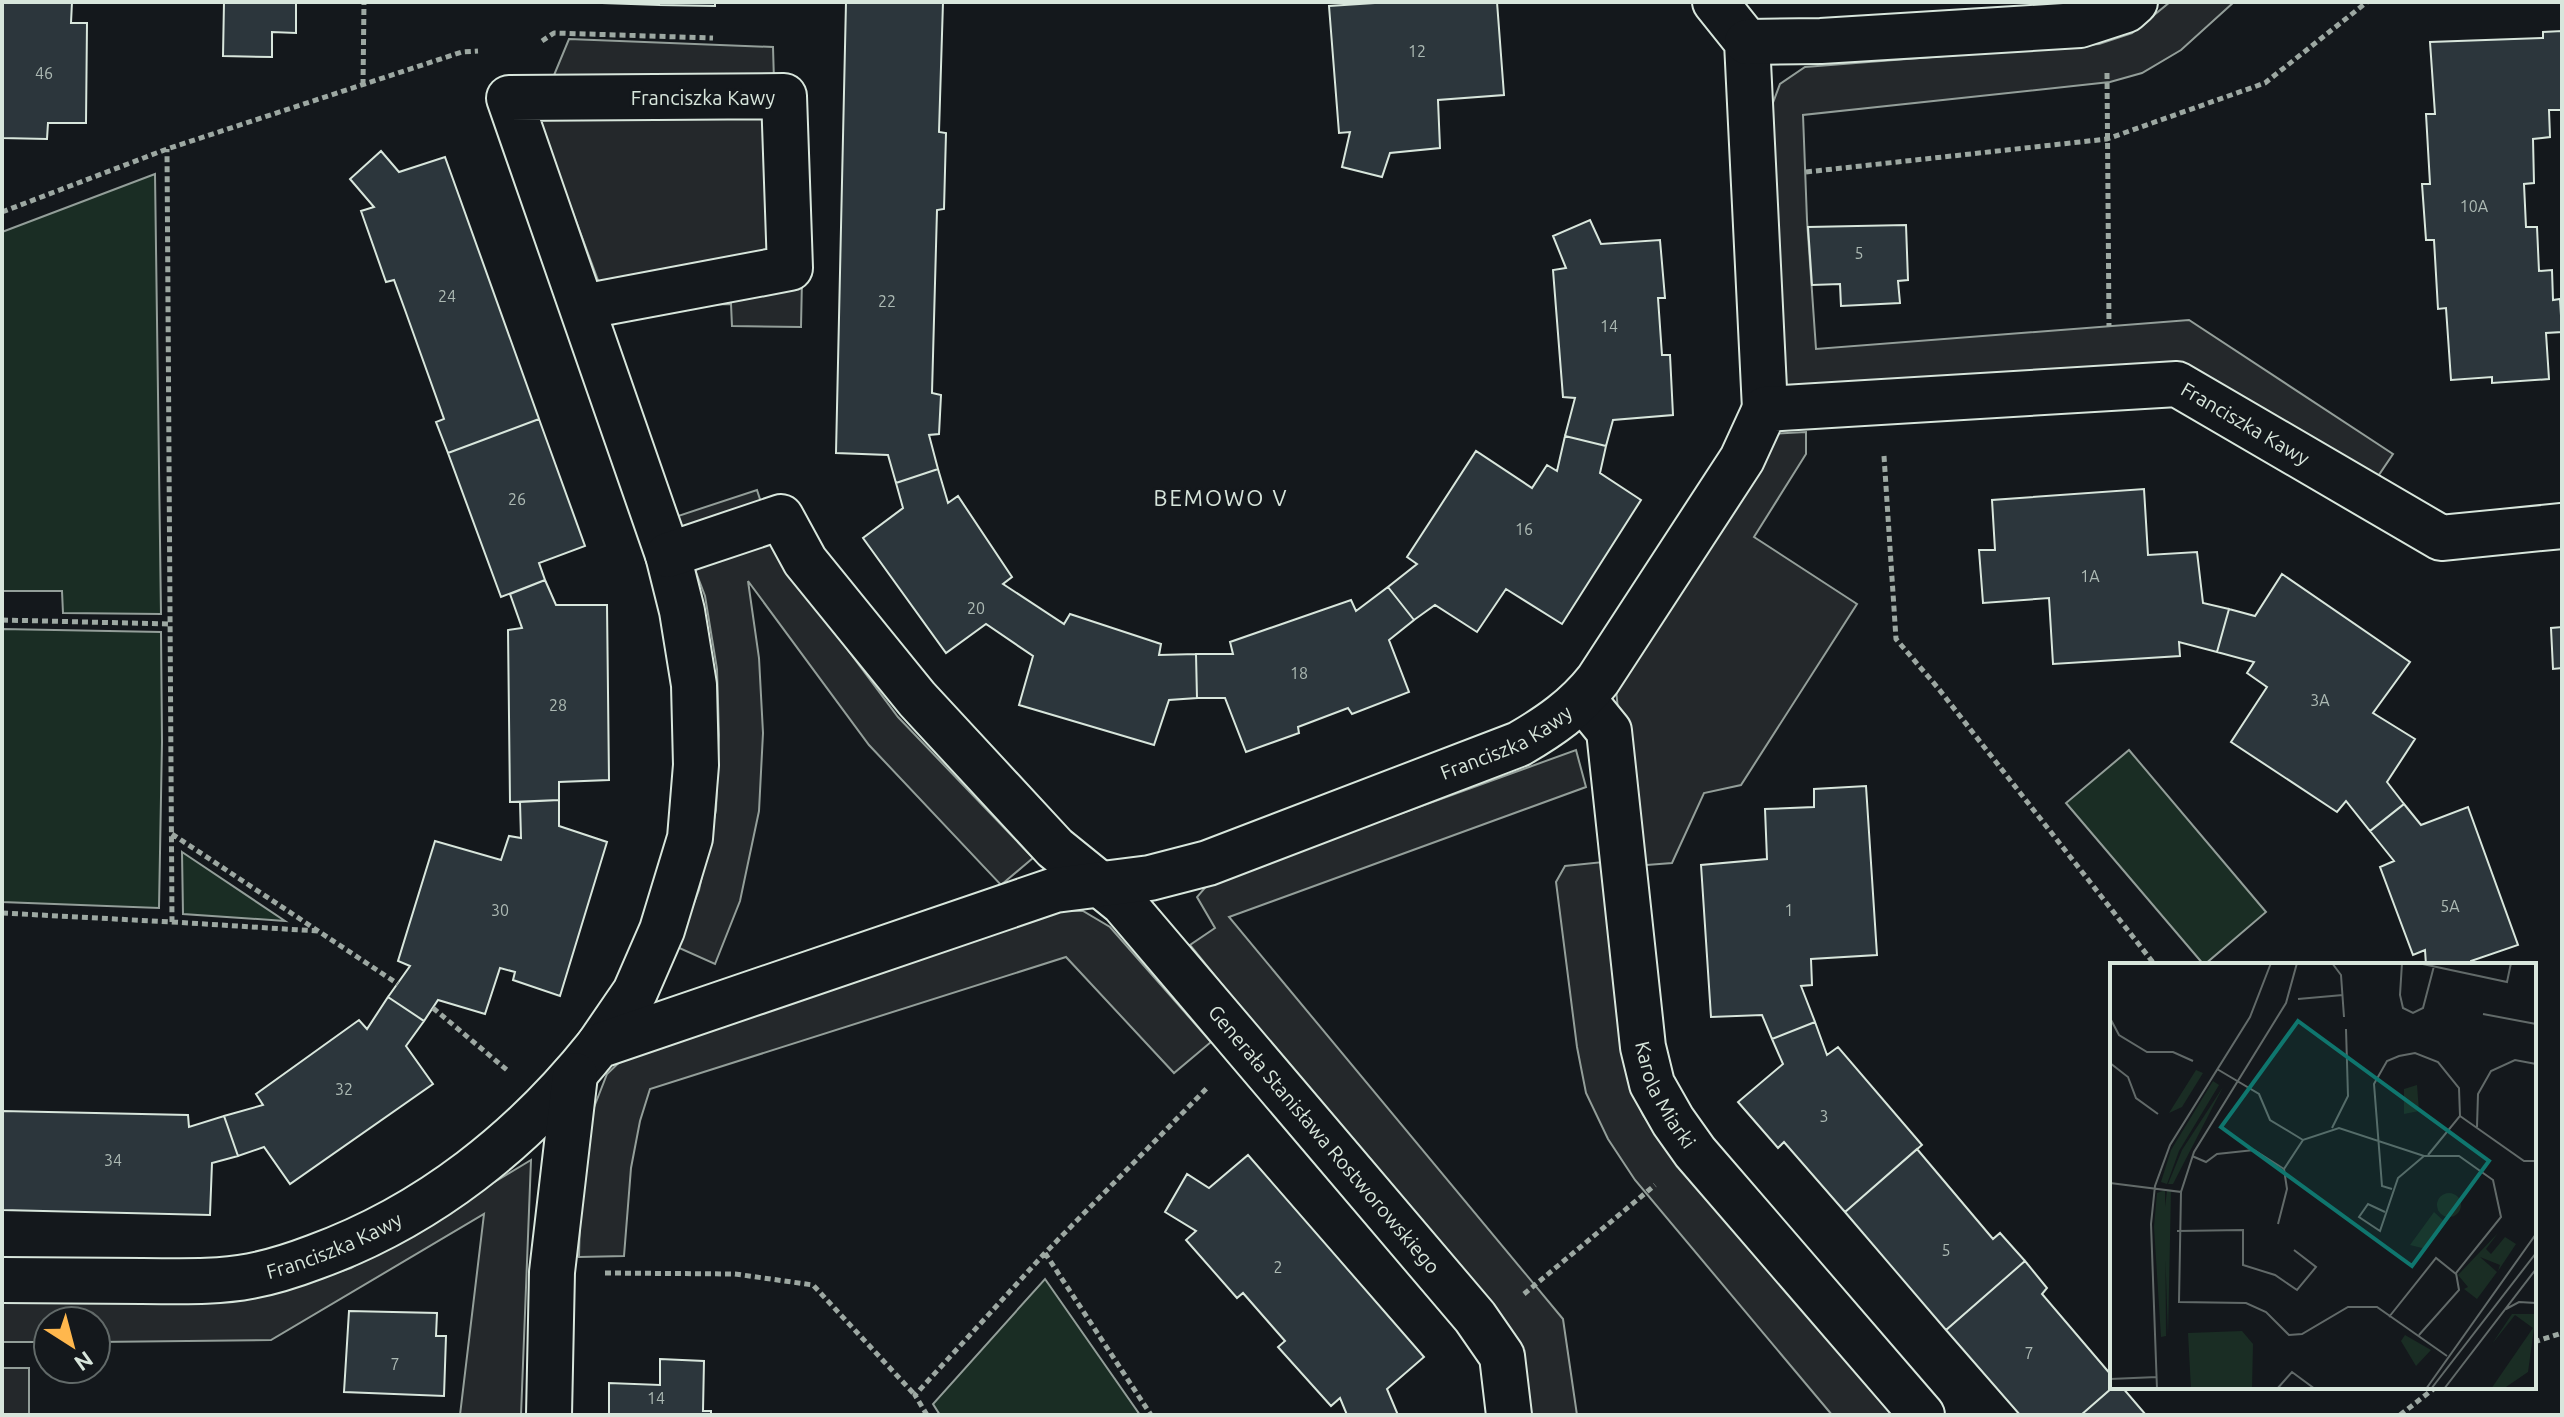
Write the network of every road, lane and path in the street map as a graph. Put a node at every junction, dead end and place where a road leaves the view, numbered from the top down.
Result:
1 (364, 2) edge
2 (1715, 2) edge
3 (2367, 2) edge
4 (2121, 9) edge
5 (722, 38) dead end
6 (1747, 42) junction
7 (536, 46) dead end
8 (492, 50) dead end
9 (363, 85) junction
10 (2107, 139) junction
11 (167, 149) junction
12 (1754, 178) junction
13 (2, 212) edge
14 (582, 307) junction
15 (2109, 326) dead end
16 (1765, 409) junction
17 (1884, 451) dead end
18 (2562, 526) edge
19 (668, 555) junction
20 (2, 620) edge
21 (170, 624) junction
22 (1583, 699) junction
23 (172, 834) junction
24 (1101, 884) junction
25 (2, 913) edge
26 (172, 922) junction
27 (319, 931) junction
28 (2153, 963) edge
29 (398, 984) dead end
30 (433, 1008) dead end
31 (470, 1038) dead end
32 (1246, 1048) junction
33 (586, 1060) junction
34 (1695, 1152) junction
35 (1045, 1253) junction
36 (552, 1272) junction
37 (2, 1280) edge
38 (1484, 1328) junction
39 (2562, 1333) edge
40 (2536, 1341) edge
41 (2433, 1389) edge
42 (915, 1395) junction
43 (549, 1415) edge
44 (927, 1415) edge
45 (1151, 1415) edge
46 (1509, 1415) edge
47 (1922, 1415) edge
48 (2400, 1415) edge

1 - 9 path
2 - 6 street
3 - 10 path
4 - 6 street
4 - 10 path
5 - 7 path
6 - 12 street, Franciszka Kawy
8 - 9 path
9 - 11 path
10 - 12 path
10 - 15 path
11 - 13 path
11 - 21 path
12 - 16 street, Franciszka Kawy
14 - 14 street, Franciszka Kawy
14 - 19 street, Franciszka Kawy
16 - 18 street, Franciszka Kawy
16 - 22 street, Franciszka Kawy
17 - 28 path
19 - 24 street
19 - 33 street, Franciszka Kawy
20 - 21 path
21 - 23 path
22 - 24 street, Franciszka Kawy
22 - 34 street, Karola Miarki
23 - 26 path
23 - 27 path
24 - 32 street, Generała Stanisława Rostworowskiego
24 - 33 street, Franciszka Kawy
25 - 26 path
26 - 27 path
27 - 29 path
30 - 31 path
32 - 35 path
32 - 38 street, Generała Stanisława Rostworowskiego
33 - 36 street
33 - 37 street, Franciszka Kawy
34 - 38 path
34 - 47 street, Karola Miarki
35 - 42 path
35 - 45 path
36 - 42 path
36 - 43 street
38 - 46 street, Generała Stanisława Rostworowskiego
39 - 40 path
41 - 48 path
42 - 44 path

